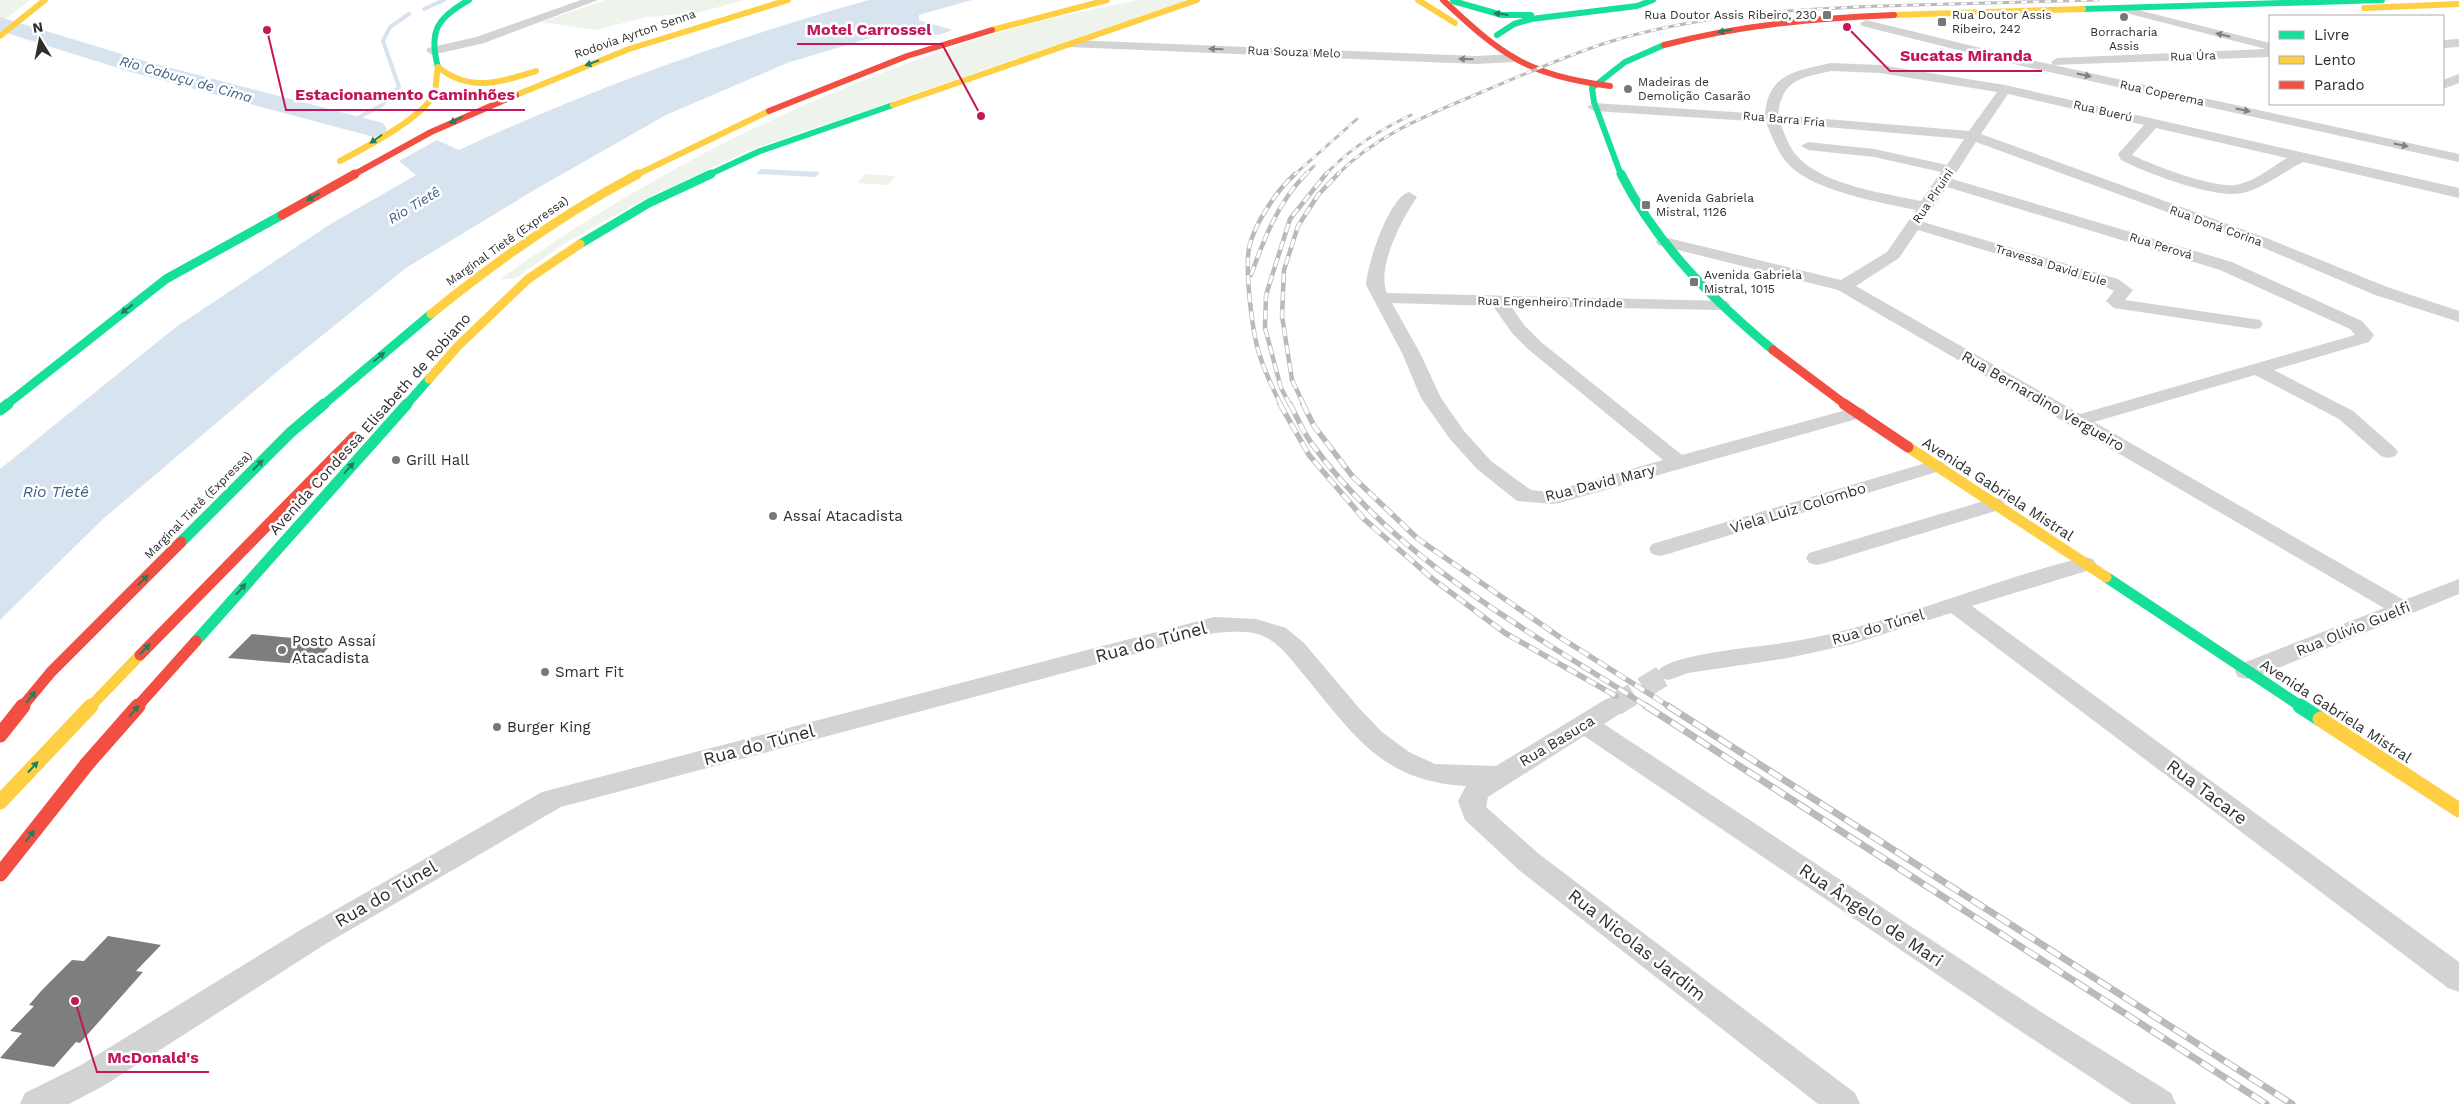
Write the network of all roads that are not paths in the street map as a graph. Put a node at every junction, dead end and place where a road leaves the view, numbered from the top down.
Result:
1 (45, 0) edge
2 (469, 0) edge
3 (592, 0) edge
4 (774, 0) edge
5 (788, 0) edge
6 (1107, 0) edge
7 (1197, 0) edge
8 (1418, 0) edge
9 (1443, 0) edge
10 (1452, 0) edge
11 (1653, 0) edge
12 (2382, 0) edge
13 (2459, 4) edge
14 (2122, 8) junction
15 (1568, 14) junction
16 (2146, 15) junction
17 (1795, 20) junction
18 (1862, 20) junction
19 (1808, 28) junction
20 (1497, 35) junction
21 (0, 36) edge
22 (2459, 43) edge
23 (1073, 44) junction
24 (2444, 44) edge
25 (2269, 47) edge
26 (1502, 50) junction
27 (432, 51) junction
28 (2269, 53) edge
29 (1670, 56) dead end
30 (1514, 58) junction
31 (572, 59) dead end
32 (1624, 62) junction
33 (2026, 63) junction
34 (438, 67) junction
35 (1600, 68) dead end
36 (1581, 70) dead end
37 (547, 74) junction
38 (1557, 75) junction
39 (2459, 78) edge
40 (1596, 84) junction
41 (2444, 85) edge
42 (2005, 89) junction
43 (2444, 89) edge
44 (2459, 93) edge
45 (1598, 106) junction
46 (1771, 118) junction
47 (2153, 123) junction
48 (1973, 136) junction
49 (1808, 146) dead end
50 (2459, 150) edge
51 (2439, 154) junction
52 (2300, 157) junction
53 (2459, 158) edge
54 (326, 168) dead end
55 (1947, 176) junction
56 (2459, 193) edge
57 (1409, 197) dead end
58 (1926, 207) junction
59 (1915, 224) junction
60 (219, 236) dead end
61 (1664, 242) junction
62 (2338, 274) junction
63 (166, 279) junction
64 (528, 279) junction
65 (1844, 286) junction
66 (1380, 298) junction
67 (1499, 301) junction
68 (1721, 305) junction
69 (2459, 317) edge
70 (2422, 318) dead end
71 (2254, 324) dead end
72 (437, 352) dead end
73 (2258, 369) junction
74 (0, 410) edge
75 (1857, 413) junction
76 (2076, 421) junction
77 (361, 430) dead end
78 (2388, 452) dead end
79 (1679, 462) junction
80 (1936, 466) junction
81 (1994, 504) junction
82 (1660, 549) dead end
83 (1817, 558) dead end
84 (2084, 564) junction
85 (2459, 586) edge
86 (1956, 605) junction
87 (2402, 609) junction
88 (2247, 671) junction
89 (1669, 672) tunnel mouth
90 (1615, 705) tunnel mouth
91 (1584, 724) junction
92 (0, 735) edge
93 (1498, 776) junction
94 (0, 802) edge
95 (2459, 810) edge
96 (0, 874) edge
97 (2459, 980) edge
98 (37, 1104) edge
99 (1843, 1104) edge
100 (2159, 1104) edge

1 - 21 main road
2 - 27 main road
3 - 27 street
4 - 31 main road
5 -> 37 main road, Rodovia Ayrton Senna
92 -> 6 main road, Marginal Tietê (Expressa)
7 - 23 main road, Avenida Condessa Elisabeth de Robiano
8 - 26 main road
9 - 26 main road
15 -> 10 main road
10 - 20 main road
11 - 15 main road
12 - 14 main road
13 - 16 main road
14 - 16 street
14 - 18 main road
15 - 20 main road
16 - 18 main road
25 -> 16 street
17 - 18 main road
17 - 19 main road
17 -> 32 main road
18 - 19 main road
18 - 33 street, Rua Coperema
19 - 29 main road
20 - 36 main road
22 - 24 street
30 -> 23 street, Rua Souza Melo
23 - 64 main road, Avenida Condessa Elisabeth de Robiano
26 - 30 main road
27 - 34 main road
28 - 33 street, Rua Úra
30 - 38 main road
32 - 35 main road
32 - 40 main road
33 -> 51 street, Rua Coperema
34 - 37 main road
34 -> 54 main road
37 -> 63 main road
38 - 40 main road
38 - 45 main road
39 - 41 street
40 - 45 main road
40 - 45 main road
42 - 46 street, Rua Buerú
42 - 47 street, Rua Buerú
42 - 48 street, Rua Piruini
43 - 44 street
45 - 46 street, Rua Barra Fria
45 - 61 main road, Avenida Gabriela Mistral
46 - 48 street, Rua Barra Fria
46 - 58 street
47 - 52 street, Rua Buerú
47 - 52 street
48 - 55 street, Rua Piruini
48 - 62 street, Rua Doná Corina
49 - 55 street, Rua Perová
50 - 51 street
51 - 53 street, Rua Coperema
52 - 56 street, Rua Buerú
55 - 58 street, Rua Piruini
55 - 73 street, Rua Perová
57 - 66 street
58 - 59 street, Rua Piruini
59 - 65 street, Rua Piruini
59 - 71 street, Travessa David Eule
60 - 63 main road
61 - 65 street, Rua Bernardino Vergueiro
61 - 68 main road, Avenida Gabriela Mistral
62 - 69 street, Rua Doná Corina
62 - 70 street
63 -> 74 main road
64 - 72 main road
96 -> 64 main road, Avenida Condessa Elisabeth de Robiano
65 - 76 street, Rua Bernardino Vergueiro
66 - 67 street, Rua Engenheiro Trindade
66 - 79 street, Rua David Mary
67 - 68 street, Rua Engenheiro Trindade
67 - 79 street
68 - 75 main road, Avenida Gabriela Mistral
73 - 76 street
73 - 78 street
75 - 79 street, Rua David Mary
75 - 80 main road, Avenida Gabriela Mistral
76 - 87 street, Rua Bernardino Vergueiro
94 -> 77 main road
80 - 81 main road, Avenida Gabriela Mistral
80 - 82 street, Viela Luiz Colombo
81 - 83 street
81 - 84 main road, Avenida Gabriela Mistral
84 - 86 street, Rua do Túnel
84 - 88 main road, Avenida Gabriela Mistral
85 - 87 street, Rua Olívio Guelfi
86 - 89 street, Rua do Túnel
86 - 97 street, Rua Tacare
87 - 88 street, Rua Olívio Guelfi
88 - 95 main road, Avenida Gabriela Mistral
90 - 91 street, Rua Basuca
91 - 93 street, Rua Basuca
91 - 100 street, Rua Ângelo de Mari
93 - 98 street, Rua do Túnel
93 - 99 street, Rua Nicolas Jardim

